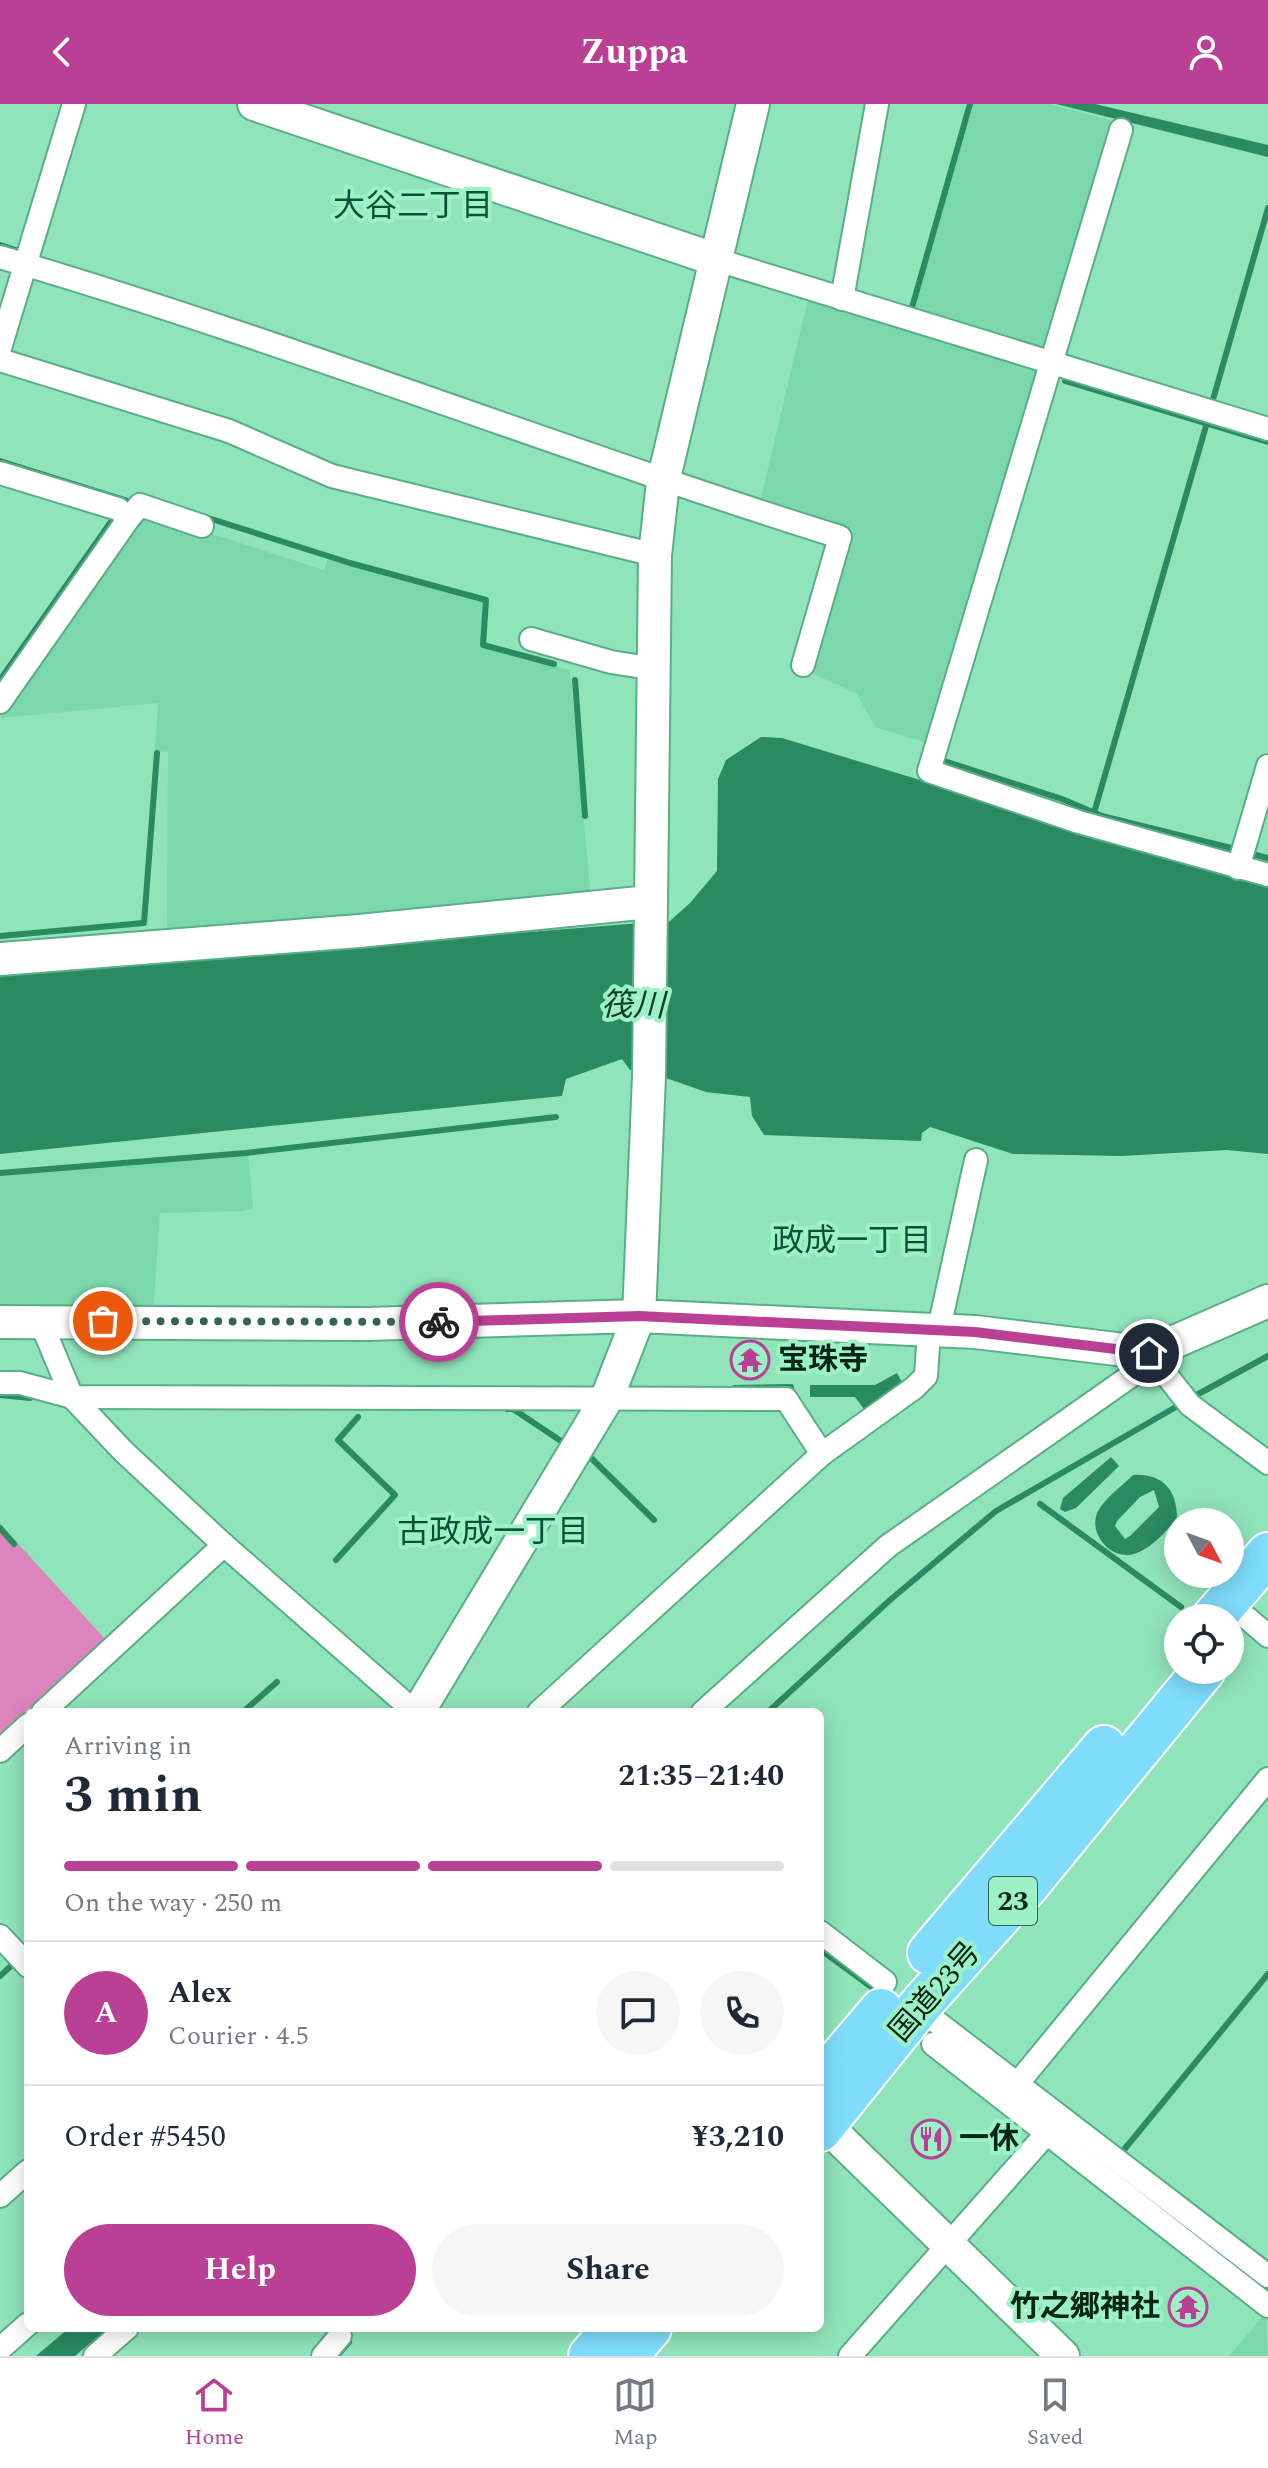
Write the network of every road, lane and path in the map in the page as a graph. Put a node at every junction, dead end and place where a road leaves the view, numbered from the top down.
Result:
1 (74, 104) edge
2 (254, 104) edge
3 (753, 104) edge
4 (877, 104) edge
5 (1121, 130) dead end
6 (0, 257) edge
7 (714, 259) junction
8 (26, 264) junction
9 (842, 299) junction
10 (0, 348) edge
11 (0, 360) edge
12 (1054, 364) junction
13 (1268, 429) edge
14 (0, 473) edge
15 (663, 482) junction
16 (129, 518) junction
17 (202, 526) dead end
18 (655, 555) junction
19 (531, 639) dead end
20 (803, 665) dead end
21 (655, 669) junction
22 (0, 702) edge
23 (1268, 766) edge
24 (1238, 868) junction
25 (1268, 875) edge
26 (649, 907) junction
27 (0, 959) edge
28 (976, 1160) dead end
29 (1268, 1301) edge
30 (639, 1316) junction
31 (40, 1320) junction
32 (0, 1322) edge
33 (934, 1332) junction
34 (1149, 1353) junction
35 (0, 1383) edge
36 (72, 1397) junction
37 (607, 1398) junction
38 (822, 1454) junction
39 (1268, 1463) edge
40 (224, 1545) junction
41 (1268, 1554) edge
42 (1245, 1621) edge
43 (1164, 1677) edge
44 (1193, 1684) edge
45 (47, 1708) edge
46 (411, 1708) edge
47 (418, 1708) edge
48 (543, 1708) edge
49 (707, 1708) edge
50 (24, 1729) edge
51 (0, 1751) edge
52 (1268, 1779) edge
53 (824, 1935) edge
54 (0, 1936) edge
55 (24, 1962) edge
56 (885, 1982) dead end
57 (934, 2020) dead end
58 (933, 2044) dead end
59 (824, 2077) edge
60 (1018, 2083) junction
61 (824, 2123) edge
62 (824, 2127) edge
63 (1047, 2133) junction
64 (24, 2175) edge
65 (0, 2196) edge
66 (947, 2246) junction
67 (1268, 2276) edge
68 (1268, 2306) edge
69 (24, 2328) edge
70 (122, 2332) edge
71 (611, 2332) edge
72 (647, 2332) edge
73 (340, 2336) dead end
74 (0, 2349) edge
75 (95, 2356) edge
76 (323, 2356) edge
77 (590, 2356) edge
78 (626, 2356) edge
79 (850, 2356) edge
80 (1063, 2356) edge

1 - 8 street
2 - 7 street
3 - 7 street
4 - 9 street
5 - 12 street
6 - 8 street
7 - 9 street
7 - 15 street
8 - 10 street
8 - 15 street
9 - 12 street
11 - 18 street
12 - 13 street
12 - 24 street
14 - 16 street
15 - 18 street
15 - 20 street
16 - 17 street
16 - 22 street
18 - 21 street
19 - 21 street
21 - 26 street
23 - 24 street
24 - 25 street
26 - 27 street
26 - 30 street
28 - 33 street
29 - 34 street
30 - 31 street
30 - 33 street
30 - 37 street
31 - 32 street
31 - 36 street
33 - 34 street
33 - 38 street
34 - 39 street
34 - 49 street
35 - 36 street
36 - 37 street
36 - 40 street
37 - 38 street
37 - 47 street
38 - 48 street
40 - 45 street
40 - 46 street
41 - 42 highway
43 - 59 highway, 国道23号 / 23
44 - 61 highway, 国道23号 / 23
50 - 51 street
52 - 60 street
53 - 56 street
54 - 55 street
57 - 60 street
58 - 63 street
60 - 67 street
62 - 66 street
63 - 66 street
63 - 68 street
64 - 65 street
66 - 79 street
66 - 80 street
69 - 74 street
70 - 75 street
71 - 77 highway
72 - 78 highway
73 - 76 street

